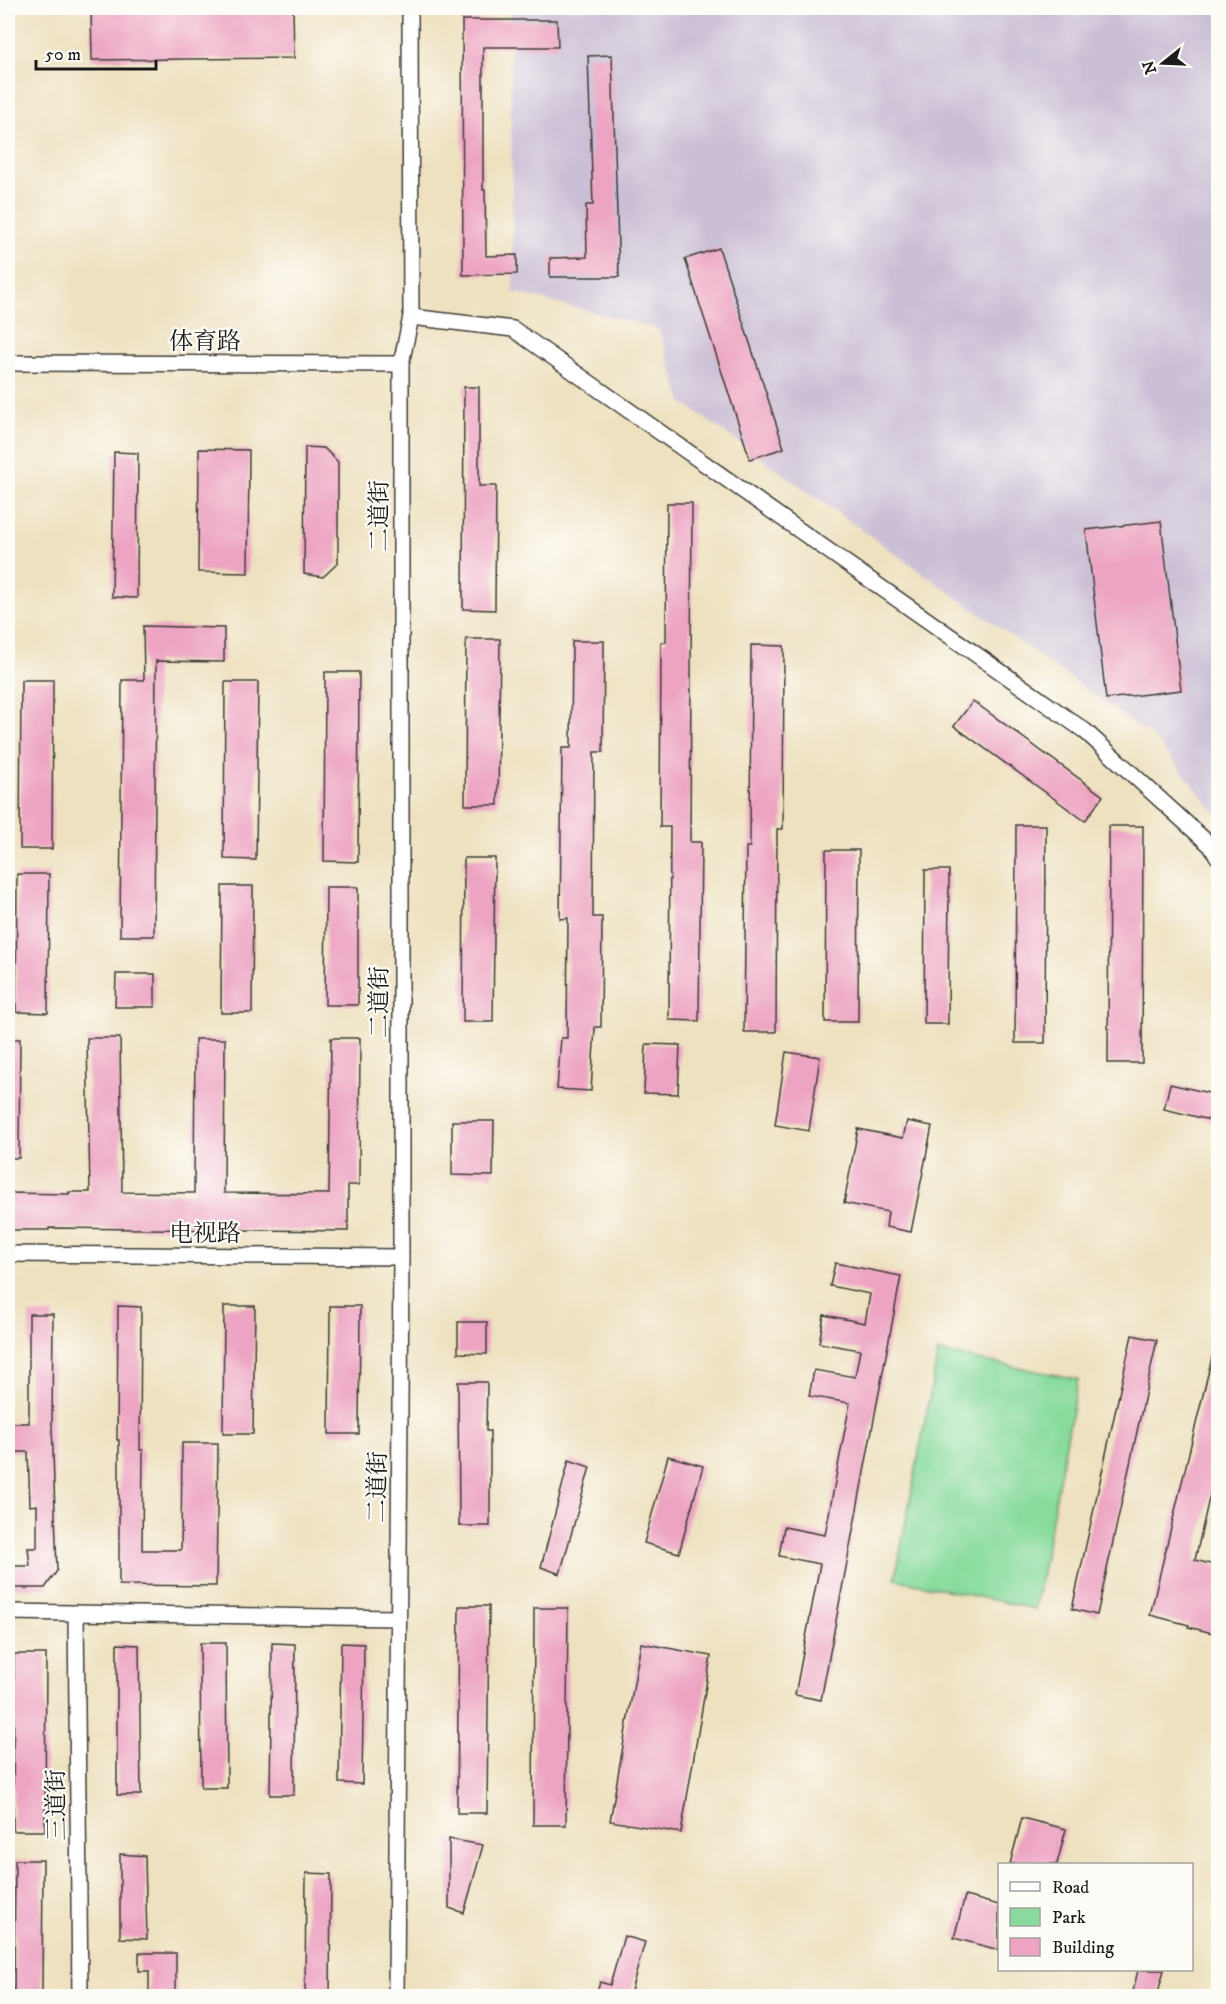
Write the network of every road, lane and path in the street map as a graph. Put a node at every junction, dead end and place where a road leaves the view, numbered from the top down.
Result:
1 (410, 8) edge
2 (411, 316) junction
3 (8, 363) edge
4 (401, 364) junction
5 (1218, 857) edge
6 (8, 1254) edge
7 (402, 1257) junction
8 (8, 1612) edge
9 (76, 1613) junction
10 (398, 1618) junction
11 (80, 1996) edge
12 (396, 1996) edge

1 - 2 street, 二道街
2 - 4 street, 二道街
2 - 5 street
3 - 4 street, 体育路
4 - 7 street, 二道街
6 - 7 street, 电视路
7 - 10 street, 二道街
8 - 9 street
9 - 10 street
9 - 11 street, 三道街
10 - 12 street, 二道街

